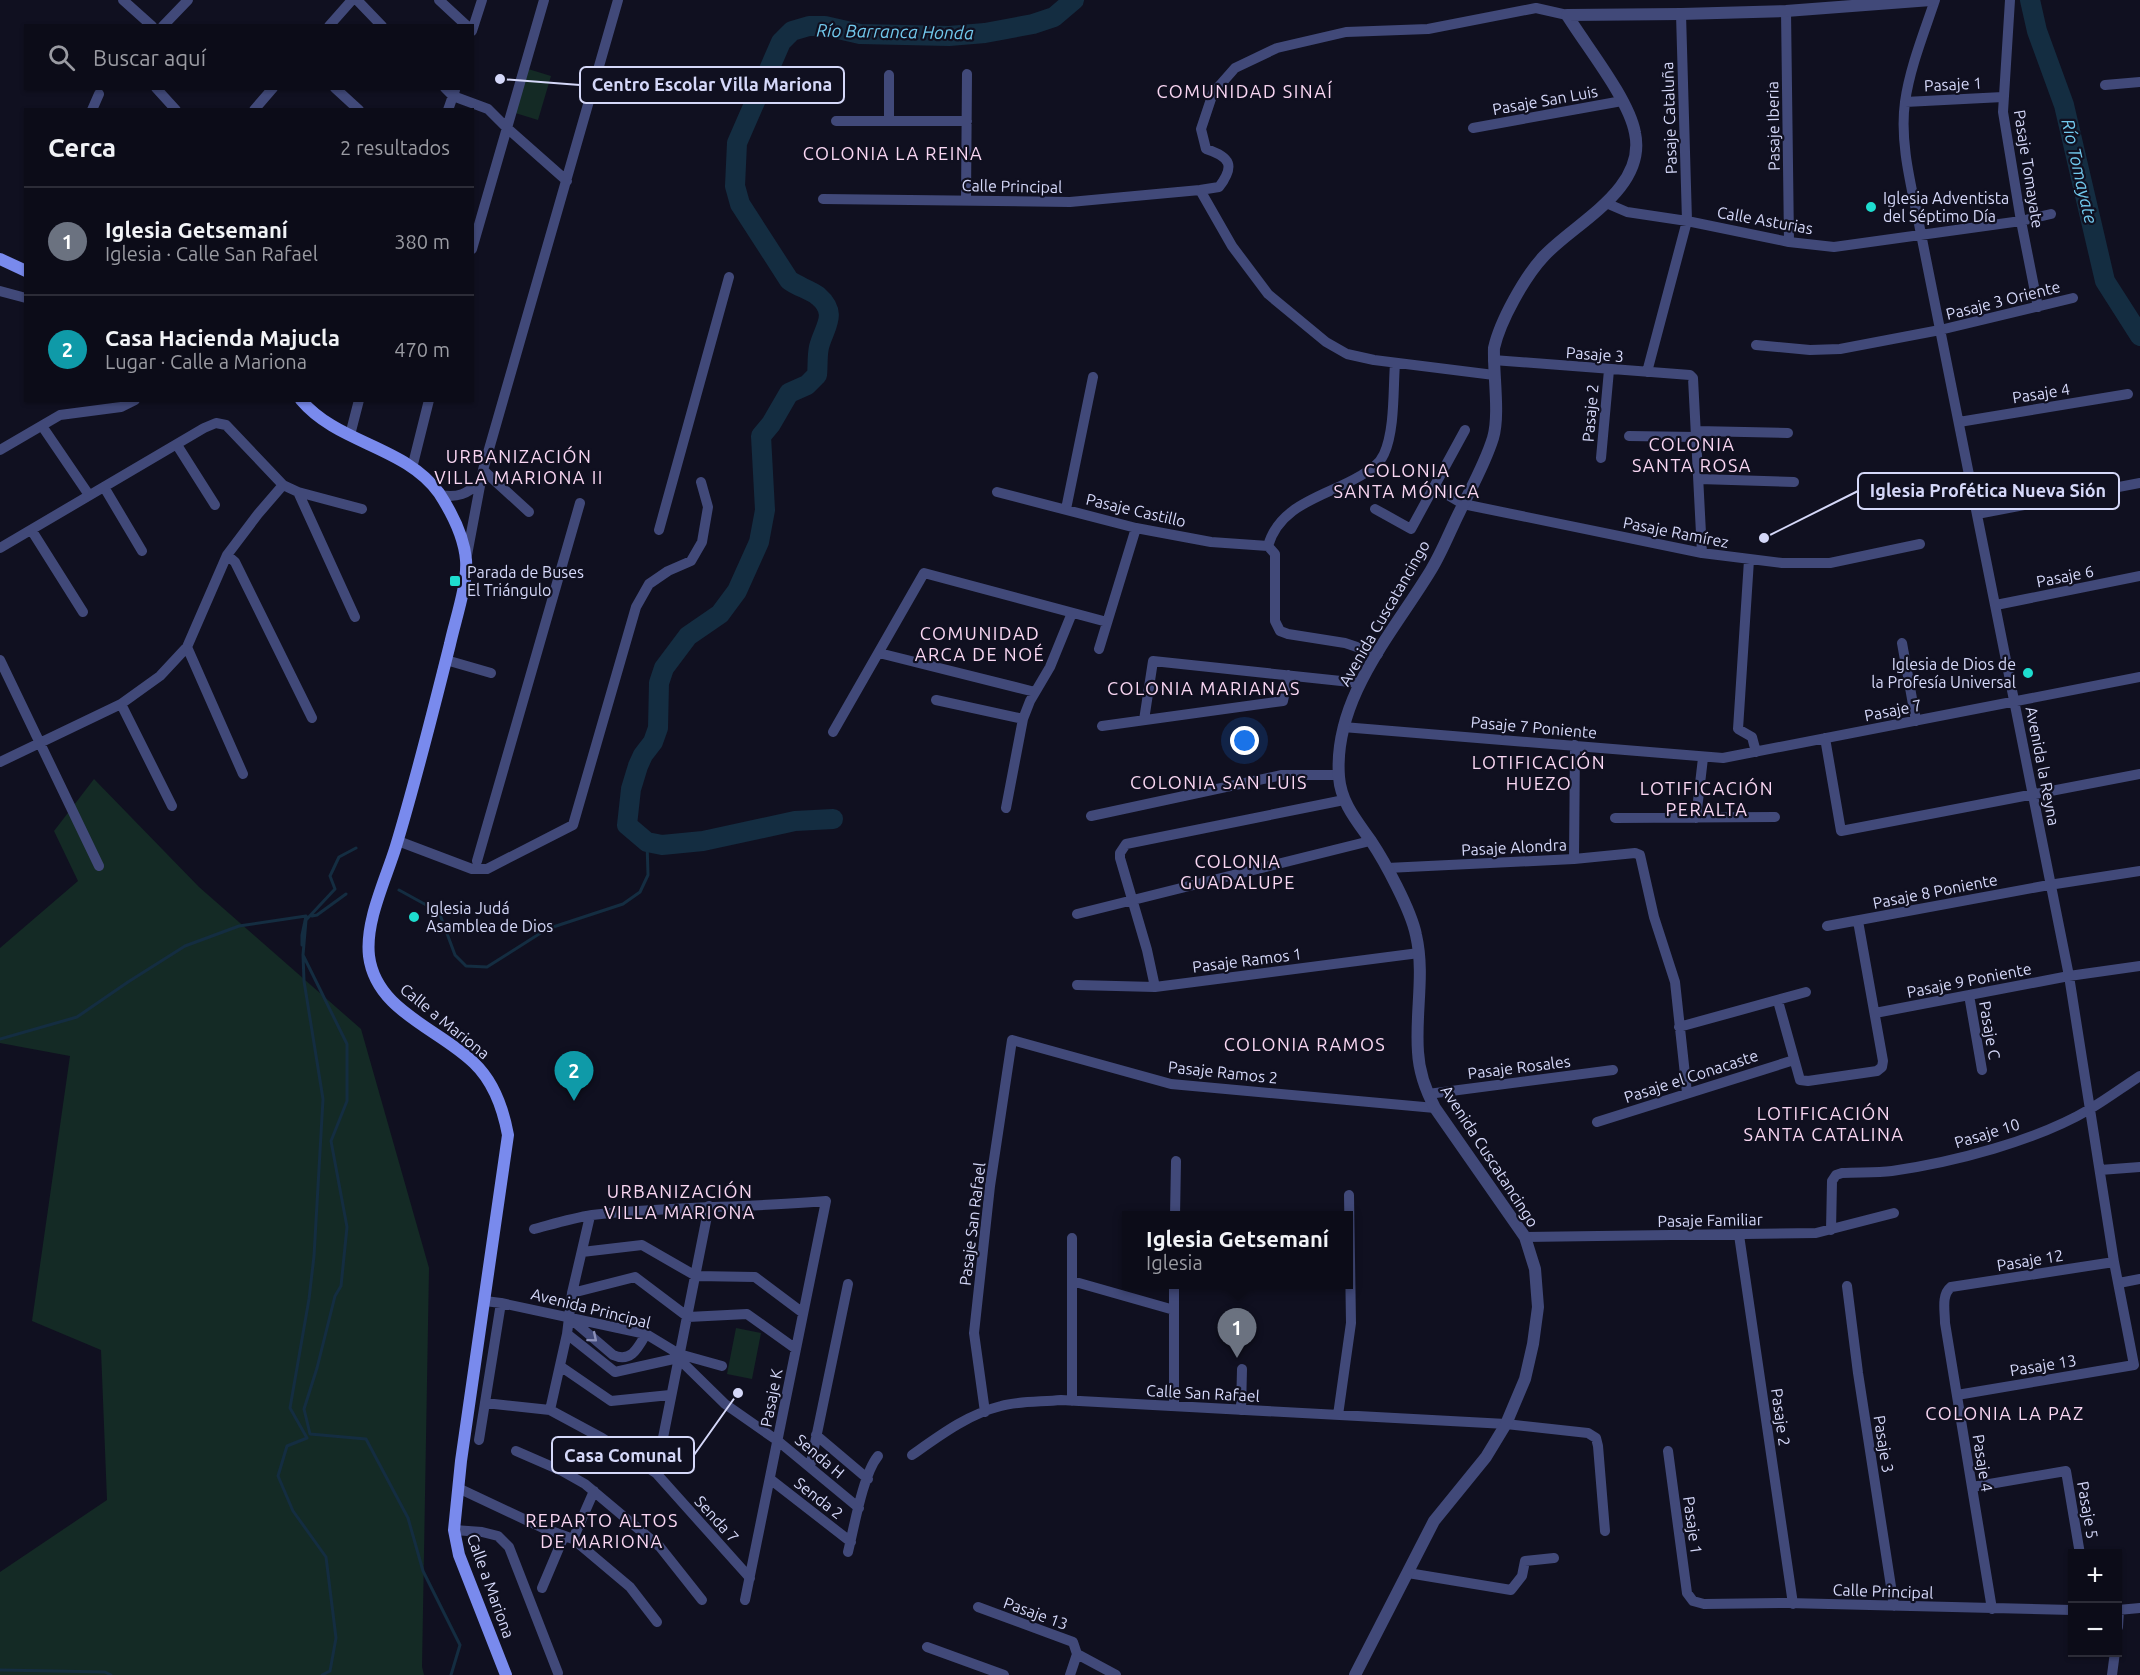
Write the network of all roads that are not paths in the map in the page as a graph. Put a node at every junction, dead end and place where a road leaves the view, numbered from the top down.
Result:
1 (123, 0) edge
2 (188, 0) edge
3 (355, 0) edge
4 (439, 0) edge
5 (482, 0) edge
6 (544, 0) edge
7 (618, 0) edge
8 (1933, 0) edge
9 (2010, 0) edge
10 (1548, 5) edge
11 (1786, 11) junction
12 (1681, 14) junction
13 (1567, 15) junction
14 (150, 24) edge
15 (165, 24) edge
16 (331, 24) edge
17 (380, 24) edge
18 (465, 24) edge
19 (474, 25) edge
20 (967, 74) dead end
21 (889, 75) dead end
22 (2140, 82) edge
23 (2105, 85) dead end
24 (158, 90) edge
25 (271, 90) edge
26 (337, 90) edge
27 (451, 91) edge
28 (99, 94) dead end
29 (2003, 97) junction
30 (1622, 101) junction
31 (1905, 102) junction
32 (93, 108) edge
33 (174, 108) edge
34 (256, 108) edge
35 (357, 108) edge
36 (448, 108) edge
37 (836, 121) dead end
38 (889, 121) junction
39 (967, 121) junction
40 (507, 128) junction
41 (1473, 128) dead end
42 (567, 182) junction
43 (1200, 190) junction
44 (823, 199) dead end
45 (966, 200) junction
46 (1606, 203) junction
47 (2051, 214) dead end
48 (1687, 221) junction
49 (2021, 221) junction
50 (1921, 234) junction
51 (474, 242) edge
52 (1789, 242) junction
53 (0, 259) edge
54 (24, 270) edge
55 (729, 277) dead end
56 (0, 291) edge
57 (24, 297) edge
58 (2073, 298) dead end
59 (2038, 307) junction
60 (1940, 330) junction
61 (1756, 345) dead end
62 (1493, 360) junction
63 (1395, 363) junction
64 (1609, 370) junction
65 (1647, 372) junction
66 (1494, 375) junction
67 (1093, 377) dead end
68 (2128, 394) dead end
69 (131, 402) edge
70 (303, 402) edge
71 (358, 402) edge
72 (428, 402) edge
73 (1959, 422) junction
74 (42, 426) junction
75 (1465, 430) dead end
76 (1788, 433) dead end
77 (1697, 434) junction
78 (350, 435) junction
79 (1629, 436) dead end
80 (177, 445) junction
81 (0, 450) edge
82 (1601, 458) dead end
83 (412, 468) junction
84 (483, 470) junction
85 (1699, 479) junction
86 (480, 482) junction
87 (701, 482) dead end
88 (1794, 482) dead end
89 (2140, 483) edge
90 (283, 486) junction
91 (1434, 487) junction
92 (104, 488) junction
93 (298, 492) junction
94 (996, 492) dead end
95 (89, 495) junction
96 (440, 495) junction
97 (580, 503) dead end
98 (1463, 504) junction
99 (214, 505) dead end
100 (362, 509) dead end
101 (1066, 509) junction
102 (1375, 509) dead end
103 (529, 512) dead end
104 (1977, 514) junction
105 (1136, 528) junction
106 (659, 530) dead end
107 (32, 531) junction
108 (1920, 544) dead end
109 (1269, 546) junction
110 (0, 548) edge
111 (142, 551) dead end
112 (1702, 553) junction
113 (227, 555) junction
114 (466, 560) junction
115 (1749, 560) junction
116 (2140, 576) edge
117 (1996, 605) junction
118 (83, 612) dead end
119 (1072, 613) junction
120 (355, 617) dead end
121 (1107, 622) junction
122 (1902, 643) dead end
123 (187, 646) junction
124 (1099, 649) dead end
125 (879, 652) junction
126 (1378, 654) junction
127 (0, 660) edge
128 (446, 660) junction
129 (491, 673) dead end
130 (1288, 675) junction
131 (2140, 677) edge
132 (1360, 683) junction
133 (1035, 692) junction
134 (936, 700) dead end
135 (2015, 702) junction
136 (121, 704) junction
137 (312, 717) dead end
138 (1023, 719) junction
139 (1143, 720) junction
140 (1916, 721) junction
141 (1102, 726) dead end
142 (1343, 727) junction
143 (833, 732) dead end
144 (1825, 738) junction
145 (41, 743) junction
146 (1575, 746) junction
147 (1756, 752) junction
148 (1703, 758) junction
149 (1723, 758) joint
150 (0, 762) edge
151 (243, 774) dead end
152 (2140, 774) edge
153 (1339, 775) junction
154 (2034, 794) junction
155 (1344, 800) junction
156 (172, 806) dead end
157 (1006, 808) dead end
158 (1091, 816) dead end
159 (1775, 817) dead end
160 (1615, 818) dead end
161 (1696, 818) junction
162 (398, 841) junction
163 (1370, 841) junction
164 (1574, 859) junction
165 (477, 861) dead end
166 (99, 866) dead end
167 (1387, 868) junction
168 (2140, 871) edge
169 (2049, 885) junction
170 (1132, 901) junction
171 (1077, 914) dead end
172 (1858, 921) junction
173 (1827, 926) dead end
174 (1419, 953) junction
175 (2140, 966) edge
176 (2069, 976) junction
177 (1077, 986) dead end
178 (1155, 987) junction
179 (1806, 992) dead end
180 (1969, 995) junction
181 (1778, 1001) junction
182 (1875, 1013) junction
183 (1679, 1027) junction
184 (1012, 1040) joint
185 (1794, 1060) junction
186 (1613, 1070) dead end
187 (1982, 1070) dead end
188 (2140, 1076) edge
189 (1687, 1093) junction
190 (1428, 1094) junction
191 (1435, 1108) junction
192 (2089, 1110) junction
193 (1597, 1122) dead end
194 (1176, 1161) dead end
195 (2140, 1167) edge
196 (2100, 1170) junction
197 (1349, 1196) dead end
198 (709, 1206) junction
199 (1175, 1211) edge
200 (1349, 1211) edge
201 (1894, 1213) dead end
202 (590, 1216) junction
203 (534, 1229) dead end
204 (1831, 1230) junction
205 (1739, 1235) junction
206 (1524, 1237) junction
207 (1071, 1238) dead end
208 (582, 1252) junction
209 (2114, 1262) junction
210 (696, 1276) junction
211 (2140, 1279) edge
212 (1071, 1281) junction
213 (2119, 1283) junction
214 (848, 1284) dead end
215 (1848, 1286) dead end
216 (1951, 1287) joint
217 (1174, 1289) edge
218 (1350, 1289) edge
219 (572, 1293) junction
220 (485, 1301) junction
221 (501, 1303) junction
222 (1174, 1310) junction
223 (803, 1313) junction
224 (568, 1317) junction
225 (688, 1317) junction
226 (567, 1334) junction
227 (646, 1334) junction
228 (796, 1349) junction
229 (678, 1356) junction
230 (722, 1365) dead end
231 (2134, 1365) joint
232 (560, 1366) junction
233 (1242, 1369) dead end
234 (670, 1395) junction
235 (1957, 1395) junction
236 (1072, 1401) junction
237 (485, 1403) junction
238 (1173, 1406) junction
239 (550, 1410) junction
240 (1240, 1410) junction
241 (985, 1412) junction
242 (1338, 1415) junction
243 (1506, 1424) junction
244 (816, 1435) junction
245 (479, 1440) dead end
246 (778, 1441) junction
247 (516, 1451) dead end
248 (1668, 1451) dead end
249 (912, 1455) dead end
250 (878, 1456) dead end
251 (810, 1467) junction
252 (656, 1473) junction
253 (770, 1479) junction
254 (868, 1479) junction
255 (1972, 1487) junction
256 (458, 1488) junction
257 (594, 1491) junction
258 (859, 1508) junction
259 (454, 1530) junction
260 (1605, 1531) dead end
261 (568, 1538) junction
262 (2079, 1549) edge
263 (1554, 1558) dead end
264 (1408, 1573) junction
265 (750, 1578) junction
266 (542, 1588) dead end
267 (702, 1600) dead end
268 (745, 1600) dead end
269 (1693, 1601) joint
270 (1793, 1604) junction
271 (1894, 1606) junction
272 (978, 1607) dead end
273 (2140, 1608) edge
274 (1992, 1610) junction
275 (2068, 1610) edge
276 (2122, 1610) edge
277 (657, 1622) dead end
278 (927, 1647) dead end
279 (1077, 1654) junction
280 (2114, 1657) edge
281 (558, 1673) dead end
282 (506, 1675) edge
283 (1004, 1675) edge
284 (1070, 1675) edge
285 (1116, 1675) edge
286 (1355, 1675) edge
287 (2112, 1675) edge

1 - 14 street
2 - 15 street
3 - 16 street
3 - 17 street
4 - 18 street
5 - 19 street
6 - 40 street
7 - 42 street
8 - 11 street
8 - 31 street, Avenida la Reyna
9 - 29 street, Pasaje Tomayate
10 - 13 street, Calle Principal
10 - 43 street, Calle Principal
11 - 12 street
11 - 52 street, Pasaje Iberia
12 - 13 street
12 - 48 street, Pasaje Cataluña
13 - 30 street, Avenida Cuscatancingo
20 - 39 street
21 - 38 street
22 - 23 street
24 - 33 street
25 - 34 street
26 - 35 street
27 - 36 street
27 - 40 street
28 - 32 street
29 - 31 street, Pasaje 1
29 - 49 street, Pasaje Tomayate
30 - 41 street, Pasaje San Luis
30 - 46 street, Avenida Cuscatancingo
31 - 50 street, Avenida la Reyna
37 - 38 street
38 - 39 street
39 - 45 street
40 - 42 street
40 - 51 street
42 - 84 street
43 - 45 street, Calle Principal
43 - 63 street
44 - 45 street, Calle Principal
46 - 48 street, Calle Asturias
46 - 62 street, Avenida Cuscatancingo
47 - 49 street
48 - 52 street, Calle Asturias
48 - 65 street, Pasaje Cataluña
49 - 50 street
49 - 59 street, Pasaje Tomayate
50 - 52 street, Calle Asturias
50 - 60 street, Avenida la Reyna
53 - 54 main road
55 - 106 street
56 - 57 street
58 - 59 street, Pasaje 3 Oriente
59 - 60 street, Pasaje 3 Oriente
60 - 61 street, Pasaje 3 Oriente
60 - 73 street, Avenida la Reyna
62 - 64 street, Pasaje 3
62 - 66 street, Avenida Cuscatancingo
63 - 66 street
63 - 109 street
64 - 65 street, Pasaje 3
64 - 82 street, Pasaje 2
65 - 77 street, Pasaje 3
66 - 98 street, Avenida Cuscatancingo
67 - 101 street
68 - 73 street, Pasaje 4
69 - 74 street
70 - 78 main road, Calle a Mariona
71 - 78 street
72 - 83 street
73 - 104 street, Avenida la Reyna
74 - 81 street
74 - 95 street
75 - 91 street
76 - 77 street
77 - 79 street
77 - 85 street
78 - 83 main road, Calle a Mariona
80 - 90 street
80 - 92 street
80 - 99 street
83 - 96 main road, Calle a Mariona
84 - 86 street
84 - 103 street
85 - 88 street
85 - 112 street
86 - 96 street
86 - 114 street
87 - 162 street
89 - 104 street
90 - 93 street
90 - 113 street
91 - 98 street, Pasaje Ramírez
91 - 102 street
92 - 95 street
92 - 111 street
93 - 100 street
93 - 120 street
94 - 101 street, Pasaje Castillo
95 - 107 street
96 - 114 main road, Calle a Mariona
97 - 165 street
98 - 112 street, Pasaje Ramírez
98 - 126 street, Avenida Cuscatancingo
101 - 105 street, Pasaje Castillo
104 - 117 street, Avenida la Reyna
105 - 109 street, Pasaje Castillo
105 - 121 street
107 - 110 street
107 - 118 street
108 - 115 street, Pasaje Ramírez
109 - 126 street
112 - 115 street, Pasaje Ramírez
113 - 123 street
113 - 137 street
114 - 128 main road, Calle a Mariona
115 - 147 street
116 - 117 street, Pasaje 6
117 - 135 street, Avenida la Reyna
119 - 121 street
119 - 125 street
119 - 133 street
121 - 124 street
122 - 140 street
123 - 136 street
123 - 151 street
125 - 133 street
125 - 143 street
126 - 132 street, Avenida Cuscatancingo
127 - 145 street
128 - 129 street
128 - 162 main road, Calle a Mariona
130 - 132 street
130 - 139 street
130 - 139 street
131 - 135 street, Pasaje 7
132 - 142 street, Avenida Cuscatancingo
133 - 138 street
134 - 138 street
135 - 140 street, Pasaje 7
135 - 154 street, Avenida la Reyna
136 - 145 street
136 - 156 street
138 - 157 street
139 - 141 street
140 - 144 street, Pasaje 7
142 - 146 street, Pasaje 7 Poniente
142 - 153 street, Avenida Cuscatancingo
144 - 147 street, Pasaje 7
144 - 154 street
145 - 150 street
145 - 166 street
146 - 148 street, Pasaje 7 Poniente
146 - 164 street
147 - 149 street, Pasaje 7
148 - 149 street, Pasaje 7 Poniente
148 - 161 street
152 - 154 street
153 - 155 street, Avenida Cuscatancingo
153 - 158 street
154 - 169 street, Avenida la Reyna
155 - 163 street, Avenida Cuscatancingo
155 - 170 street
159 - 161 street
160 - 161 street
162 - 220 main road, Calle a Mariona
163 - 167 street, Avenida Cuscatancingo
163 - 170 street
164 - 167 street, Pasaje Alondra
164 - 183 street, Pasaje Alondra
167 - 174 street, Avenida Cuscatancingo
168 - 169 street, Pasaje 8 Poniente
169 - 172 street, Pasaje 8 Poniente
169 - 176 street, Avenida la Reyna
170 - 171 street
170 - 178 street
172 - 173 street, Pasaje 8 Poniente
172 - 182 street
174 - 178 street, Pasaje Ramos 1
174 - 190 street, Avenida Cuscatancingo
175 - 176 street, Pasaje 9 Poniente
176 - 180 street, Pasaje 9 Poniente
176 - 192 street, Avenida la Reyna
177 - 178 street, Pasaje Ramos 1
179 - 181 street
180 - 182 street, Pasaje 9 Poniente
180 - 187 street, Pasaje C
181 - 183 street
181 - 185 street
182 - 185 street
183 - 189 street
184 - 191 street, Pasaje Ramos 2
184 - 241 street, Pasaje San Rafael
185 - 189 street, Pasaje el Conacaste
186 - 190 street, Pasaje Rosales
188 - 192 street, Pasaje 10
189 - 193 street, Pasaje el Conacaste
190 - 191 street, Avenida Cuscatancingo
191 - 206 street, Avenida Cuscatancingo
192 - 196 street, Avenida la Reyna
192 - 204 street, Pasaje 10
194 - 199 street
195 - 196 street
196 - 209 street, Avenida la Reyna
197 - 200 street
198 - 202 street
198 - 210 street
198 - 223 street, Pasaje K
201 - 204 street, Pasaje Familiar
202 - 203 street
202 - 208 street
204 - 205 street, Pasaje Familiar
205 - 206 street, Pasaje Familiar
205 - 270 street, Pasaje 2
206 - 243 street, Avenida Cuscatancingo
207 - 212 street
208 - 210 street
208 - 219 street
209 - 213 street, Avenida la Reyna
209 - 216 street, Pasaje 12
210 - 223 street
210 - 225 street
211 - 213 street
212 - 222 street
212 - 236 street
213 - 231 street, Avenida la Reyna
214 - 244 street
215 - 271 street, Pasaje 3
216 - 235 street, Pasaje 4
217 - 222 street
218 - 242 street
219 - 224 street
219 - 225 street
220 - 221 street, Avenida Principal
220 - 256 main road, Calle a Mariona
221 - 224 street, Avenida Principal
221 - 237 street
222 - 238 street
223 - 228 street, Pasaje K
224 - 226 street
224 - 227 street, Avenida Principal
224 -> 227 street
225 - 228 street
225 - 229 street
226 - 229 street
226 - 232 street
227 - 229 street, Avenida Principal
228 - 246 street, Pasaje K
229 - 230 street, Avenida Principal
229 - 234 street
229 - 246 street, Senda H
231 - 235 street, Pasaje 13
232 - 234 street
232 - 239 street
233 - 240 street
234 - 252 street
235 - 255 street, Pasaje 4
236 - 238 street, Calle San Rafael
236 - 241 street, Calle San Rafael
237 - 239 street
237 - 245 street
238 - 240 street, Calle San Rafael
239 - 252 street, Senda 7
240 - 242 street, Calle San Rafael
241 - 249 street, Calle San Rafael
242 - 243 street, Calle San Rafael
243 - 260 street
243 - 264 street, Avenida Cuscatancingo
244 - 251 street
244 - 254 street
246 - 251 street, Senda H
246 - 253 street, Pasaje K
247 - 257 street
248 - 269 street, Pasaje 1
250 - 254 street
251 - 258 street, Senda H
252 - 265 street, Senda 7
253 - 258 street, Senda 2
253 - 265 street, Pasaje K
254 - 258 street
255 - 262 street, Pasaje 5
255 - 274 street, Pasaje 4
256 - 259 main road, Calle a Mariona
256 - 261 street
257 - 261 street
257 - 267 street
259 - 281 street
259 - 282 main road, Calle a Mariona
261 - 266 street
261 - 277 street
263 - 264 street
264 - 286 street, Avenida Cuscatancingo
265 - 268 street, Pasaje K
269 - 270 street, Calle Principal
270 - 271 street, Calle Principal
271 - 274 street, Calle Principal
272 - 279 street, Pasaje 13
273 - 276 street
274 - 275 street, Calle Principal
278 - 283 street
279 - 284 street
279 - 285 street, Pasaje 13
280 - 287 street

